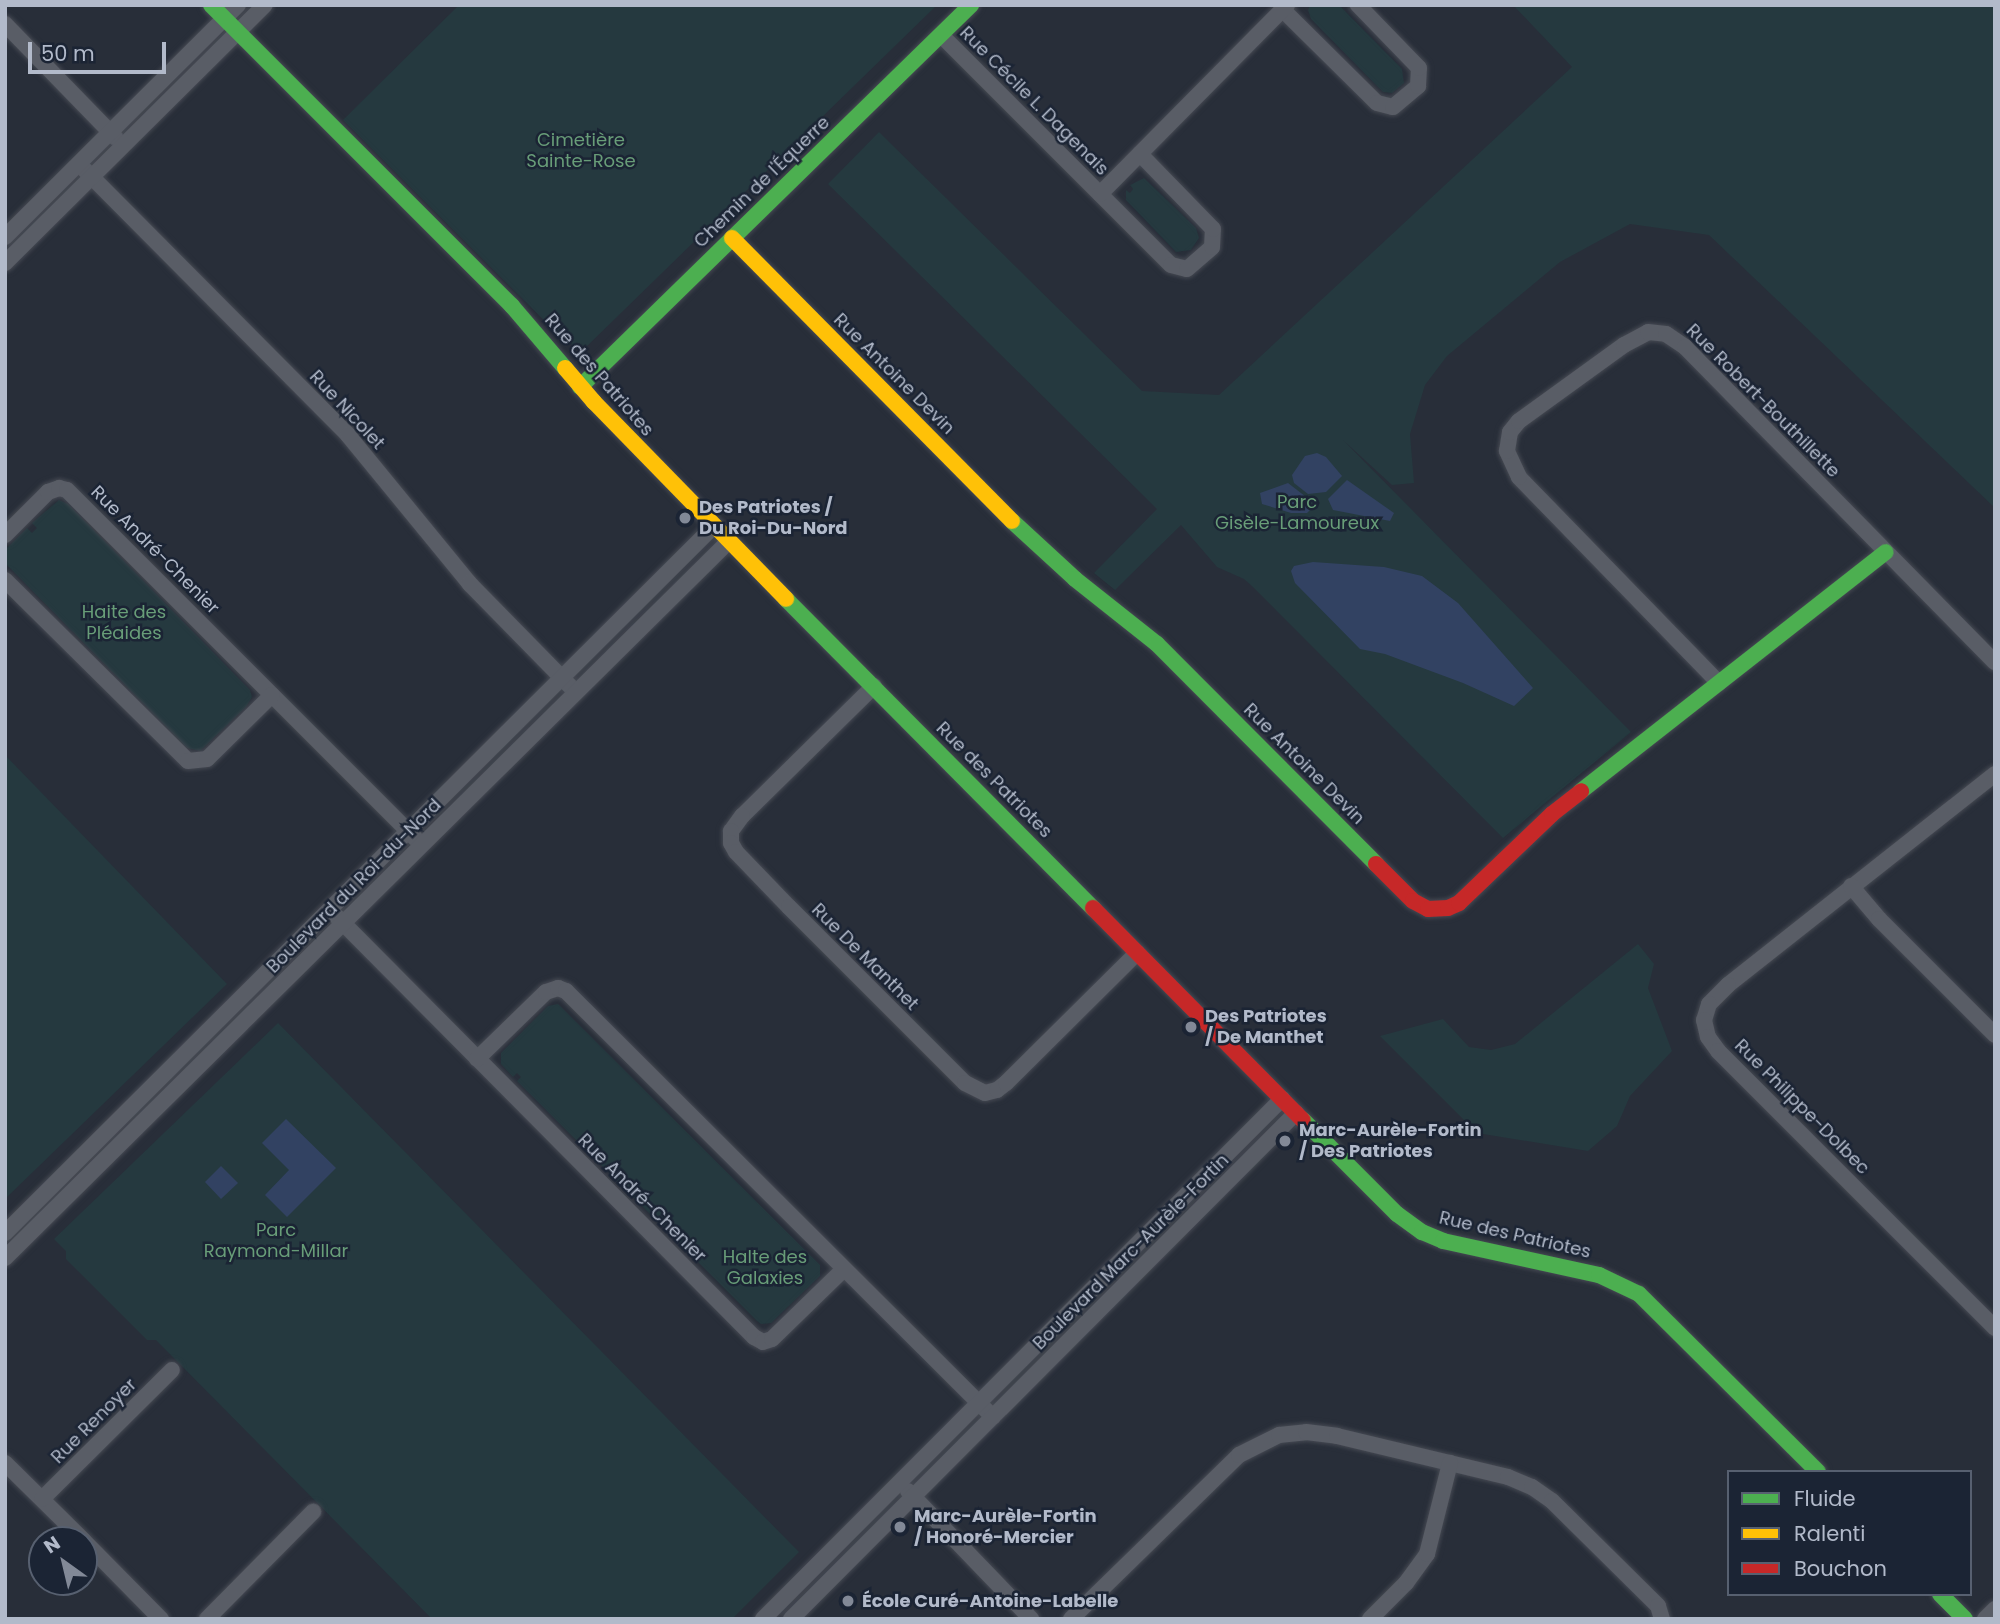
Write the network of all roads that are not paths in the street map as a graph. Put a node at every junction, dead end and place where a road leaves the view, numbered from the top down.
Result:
1 (211, 5) edge
2 (238, 5) edge
3 (265, 5) edge
4 (971, 5) edge
5 (1357, 5) edge
6 (1285, 7) edge
7 (224, 19) junction
8 (5, 24) edge
9 (238, 32) junction
10 (941, 35) junction
11 (110, 132) junction
12 (124, 146) junction
13 (1140, 154) junction
14 (79, 164) junction
15 (92, 177) junction
16 (1100, 194) junction
17 (5, 237) edge
18 (732, 238) junction
19 (5, 263) edge
20 (580, 387) junction
21 (714, 526) junction
22 (5, 535) edge
23 (729, 541) junction
24 (1886, 552) junction
25 (5, 580) edge
26 (1995, 662) edge
27 (563, 678) junction
28 (1719, 683) junction
29 (874, 686) junction
30 (577, 692) junction
31 (272, 695) junction
32 (1995, 774) edge
33 (409, 832) junction
34 (423, 846) junction
35 (1851, 886) junction
36 (330, 910) junction
37 (344, 924) junction
38 (1137, 953) junction
39 (1995, 1035) edge
40 (477, 1059) junction
41 (1282, 1099) junction
42 (1296, 1113) junction
43 (5, 1233) edge
44 (5, 1258) edge
45 (844, 1269) junction
46 (1995, 1328) edge
47 (172, 1370) dead end
48 (978, 1403) junction
49 (993, 1418) junction
50 (5, 1463) edge
51 (1450, 1464) junction
52 (1816, 1470) edge
53 (898, 1482) junction
54 (914, 1497) junction
55 (42, 1499) junction
56 (313, 1513) dead end
57 (68, 1526) edge
58 (98, 1556) edge
59 (1942, 1596) edge
60 (1995, 1609) edge
61 (161, 1619) edge
62 (207, 1619) edge
63 (763, 1619) edge
64 (791, 1619) edge
65 (1031, 1619) edge
66 (1071, 1619) edge
67 (1370, 1619) edge
68 (1662, 1619) edge
69 (1965, 1619) edge
70 (1985, 1619) edge

1 - 7 street, Rue des Patriotes
2 - 7 street
3 - 9 street
4 - 10 street, Chemin de l'Équerre
5 - 6 street, Rue Cécile L. Dagenais
6 - 13 street, Rue Cécile L. Dagenais
7 - 9 street, Rue des Patriotes
7 - 11 street
8 - 11 street
9 - 12 street
9 - 20 street, Rue des Patriotes
10 - 16 street, Rue Cécile L. Dagenais
10 - 18 street, Chemin de l'Équerre
11 - 12 street
11 - 14 street
12 - 15 street
13 - 16 street, Rue Cécile L. Dagenais
13 - 16 street, Rue Cécile L. Dagenais
14 - 15 street, Rue Nicolet
14 - 17 street
15 - 19 street
15 - 27 street, Rue Nicolet
18 - 20 street, Chemin de l'Équerre
18 - 28 street, Rue Antoine Devin
20 - 21 street, Rue des Patriotes
21 - 23 street, Rue des Patriotes
21 - 27 street, Boulevard du Roi-du-Nord
22 - 31 street, Rue André-Chenier
23 - 29 street, Rue des Patriotes
23 - 30 street, Boulevard du Roi-du-Nord
24 - 26 street, Rue Robert-Bouthillette
24 - 28 street, Rue Antoine Devin
24 - 28 street, Rue Robert-Bouthillette
25 - 31 street
27 - 30 street, Rue Nicolet
27 - 33 street, Boulevard du Roi-du-Nord
29 - 38 street, Rue des Patriotes
29 - 38 street, Rue De Manthet
30 - 34 street, Boulevard du Roi-du-Nord
31 - 33 street, Rue André-Chenier
32 - 35 street, Rue Philippe-Dolbec
33 - 34 street, Rue André-Chenier
33 - 36 street, Boulevard du Roi-du-Nord
34 - 37 street, Boulevard du Roi-du-Nord
35 - 39 street
35 - 46 street, Rue Philippe-Dolbec
36 - 37 street, Rue André-Chenier
36 - 43 street, Boulevard du Roi-du-Nord
37 - 40 street, Rue André-Chenier
37 - 44 street, Boulevard du Roi-du-Nord
38 - 41 street, Rue des Patriotes
40 - 45 street
40 - 45 street, Rue André-Chenier
41 - 42 street, Rue des Patriotes
41 - 48 street, Boulevard Marc-Aurèle-Fortin
42 - 49 street, Boulevard Marc-Aurèle-Fortin
42 - 52 street, Rue des Patriotes
45 - 48 street
47 - 55 street, Rue Renoyer
48 - 49 street
48 - 53 street, Boulevard Marc-Aurèle-Fortin
49 - 54 street, Boulevard Marc-Aurèle-Fortin
50 - 55 street
51 - 66 street
51 - 67 street
51 - 68 street
53 - 54 street
53 - 63 street, Boulevard Marc-Aurèle-Fortin
54 - 64 street, Boulevard Marc-Aurèle-Fortin
54 - 65 street
55 - 57 street
56 - 62 street
58 - 61 street
59 - 69 street
60 - 70 street

